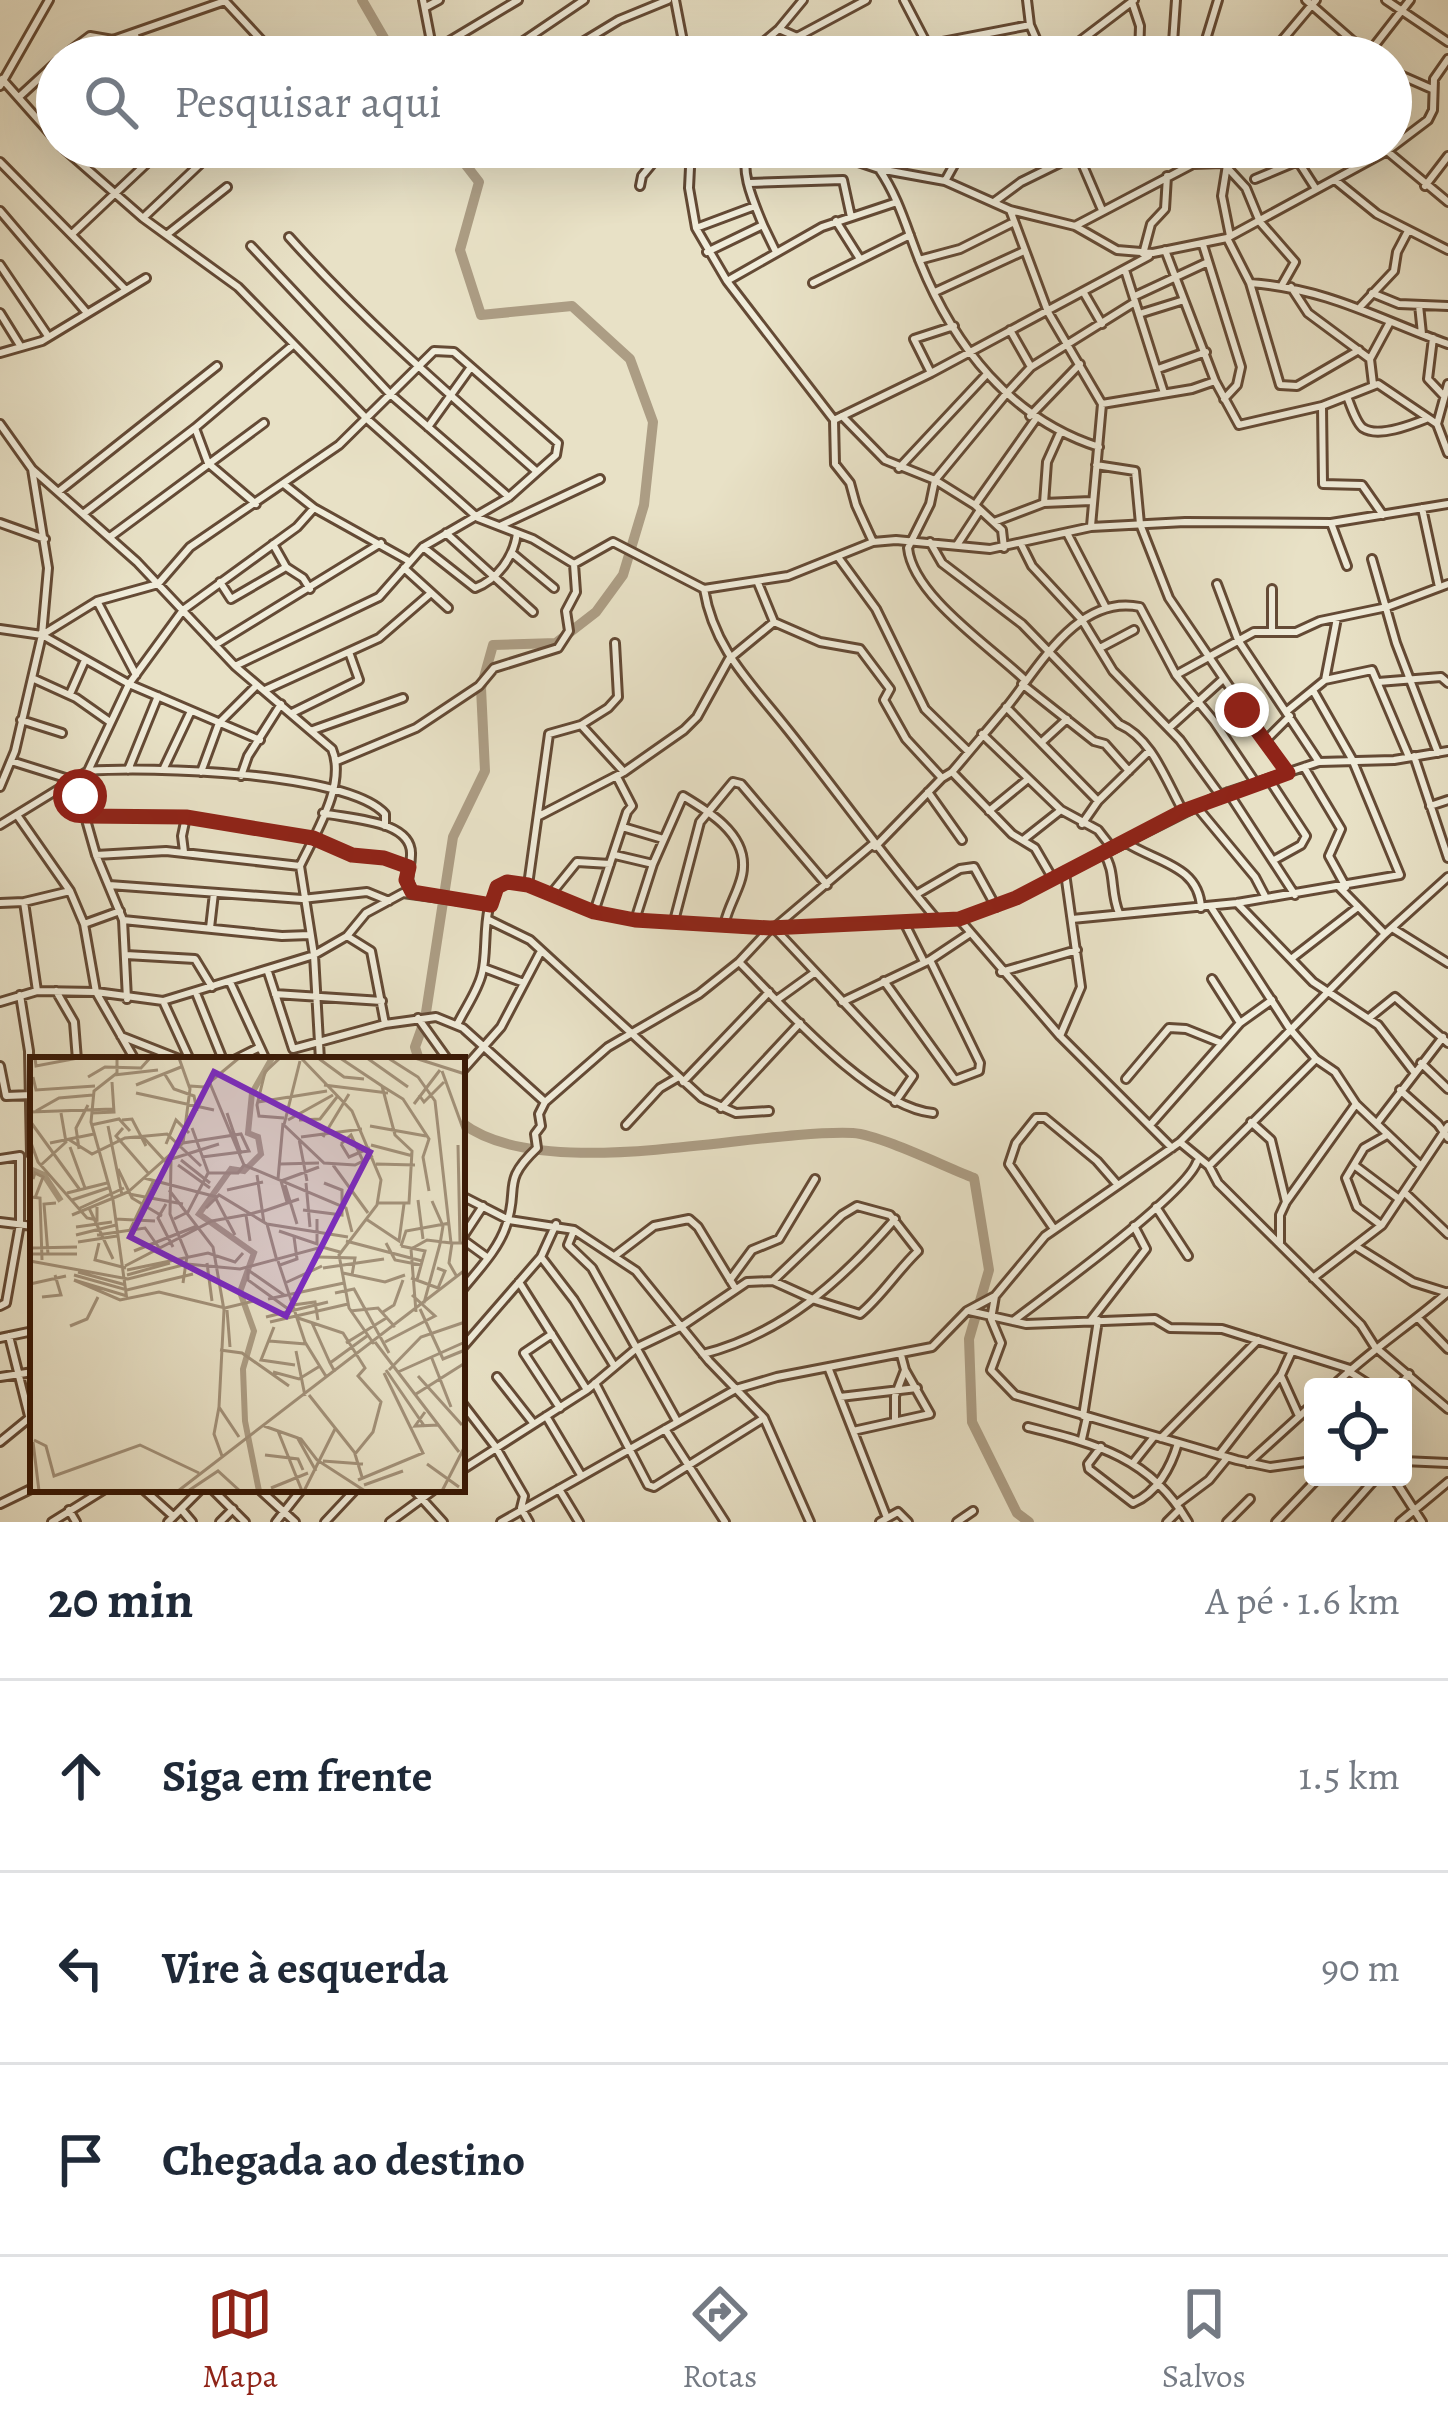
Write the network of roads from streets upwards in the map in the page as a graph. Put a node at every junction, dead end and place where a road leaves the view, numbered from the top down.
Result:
1 (50, 0) edge
2 (224, 0) edge
3 (439, 0) edge
4 (518, 0) edge
5 (584, 0) edge
6 (671, 0) edge
7 (802, 0) edge
8 (866, 0) edge
9 (904, 0) edge
10 (1027, 0) edge
11 (1177, 0) edge
12 (1218, 0) edge
13 (1386, 0) edge
14 (1410, 0) edge
15 (1133, 1) edge
16 (1311, 2) edge
17 (424, 3) edge
18 (1402, 10) junction
19 (1030, 26) junction
20 (778, 29) junction
21 (134, 33) junction
22 (125, 36) edge
23 (135, 36) edge
24 (257, 36) edge
25 (430, 36) edge
26 (462, 36) edge
27 (531, 36) edge
28 (593, 36) edge
29 (680, 36) edge
30 (770, 36) edge
31 (793, 36) edge
32 (803, 36) edge
33 (922, 36) edge
34 (984, 36) edge
35 (1035, 36) edge
36 (1086, 36) edge
37 (1140, 36) edge
38 (1175, 36) edge
39 (1207, 36) edge
40 (1284, 36) edge
41 (1347, 36) edge
42 (1383, 36) edge
43 (1448, 42) edge
44 (1448, 59) edge
45 (2, 76) edge
46 (1412, 80) edge
47 (36, 81) edge
48 (1433, 89) junction
49 (19, 97) junction
50 (36, 116) edge
51 (1412, 132) edge
52 (1448, 156) edge
53 (0, 162) edge
54 (86, 168) edge
55 (142, 168) edge
56 (196, 168) edge
57 (649, 168) edge
58 (690, 168) edge
59 (746, 168) edge
60 (874, 168) edge
61 (952, 168) edge
62 (1046, 168) edge
63 (1083, 168) edge
64 (1184, 168) edge
65 (1227, 168) edge
66 (1229, 168) edge
67 (1281, 168) edge
68 (1302, 168) edge
69 (1356, 168) edge
70 (1406, 168) edge
71 (879, 170) junction
72 (1167, 176) junction
73 (1255, 179) dead end
74 (1334, 180) junction
75 (945, 181) junction
76 (750, 183) junction
77 (640, 185) dead end
78 (1425, 186) junction
79 (227, 187) dead end
80 (1316, 189) junction
81 (114, 195) junction
82 (897, 202) junction
83 (994, 202) junction
84 (1448, 202) edge
85 (755, 206) junction
86 (1010, 210) junction
87 (1102, 210) junction
88 (0, 211) edge
89 (850, 217) junction
90 (142, 218) junction
91 (836, 221) junction
92 (1014, 222) junction
93 (1260, 222) junction
94 (763, 225) junction
95 (1075, 226) junction
96 (696, 228) junction
97 (1408, 231) junction
98 (169, 233) junction
99 (72, 234) junction
100 (910, 236) junction
101 (289, 237) dead end
102 (1228, 237) junction
103 (1203, 245) junction
104 (251, 246) dead end
105 (1165, 250) junction
106 (1448, 250) edge
107 (1025, 251) junction
108 (707, 252) junction
109 (777, 253) junction
110 (1154, 253) junction
111 (1143, 254) junction
112 (861, 260) junction
113 (919, 260) junction
114 (1208, 262) junction
115 (0, 265) edge
116 (1125, 270) junction
117 (146, 278) dead end
118 (1175, 278) junction
119 (728, 281) junction
120 (813, 283) dead end
121 (1250, 283) junction
122 (1287, 286) junction
123 (125, 289) junction
124 (935, 292) junction
125 (1084, 293) junction
126 (1372, 293) junction
127 (1134, 299) junction
128 (1184, 300) junction
129 (1419, 305) junction
130 (1361, 306) junction
131 (1448, 306) edge
132 (1048, 312) junction
133 (0, 313) edge
134 (87, 313) junction
135 (1139, 314) junction
136 (1390, 322) junction
137 (1102, 324) junction
138 (954, 326) junction
139 (1010, 329) junction
140 (1422, 334) junction
141 (49, 337) junction
142 (1433, 338) junction
143 (1448, 344) edge
144 (293, 345) junction
145 (1069, 346) junction
146 (21, 347) junction
147 (1359, 350) junction
148 (1206, 352) junction
149 (0, 353) edge
150 (969, 353) junction
151 (1370, 358) junction
152 (1079, 364) junction
153 (217, 366) dead end
154 (471, 367) junction
155 (1031, 367) junction
156 (416, 368) junction
157 (1156, 369) junction
158 (931, 373) junction
159 (986, 374) junction
160 (1215, 381) junction
161 (1448, 383) edge
162 (1373, 384) junction
163 (1164, 393) junction
164 (389, 394) junction
165 (1006, 394) junction
166 (1444, 396) junction
167 (452, 397) junction
168 (1348, 398) junction
169 (1224, 399) junction
170 (1102, 404) junction
171 (1322, 406) junction
172 (1033, 417) junction
173 (838, 418) junction
174 (367, 419) junction
175 (1426, 419) junction
176 (264, 423) dead end
177 (0, 424) edge
178 (1437, 424) junction
179 (428, 427) junction
180 (195, 428) junction
181 (1060, 433) junction
182 (1099, 447) junction
183 (1448, 453) edge
184 (208, 463) junction
185 (1096, 465) junction
186 (899, 468) junction
187 (32, 469) junction
188 (536, 471) junction
189 (600, 479) dead end
190 (935, 480) junction
191 (285, 485) junction
192 (58, 492) junction
193 (980, 493) junction
194 (508, 497) junction
195 (965, 499) junction
196 (1091, 500) junction
197 (1044, 502) junction
198 (256, 504) junction
199 (1448, 504) edge
200 (314, 508) junction
201 (977, 508) junction
202 (1422, 508) junction
203 (83, 514) junction
204 (1383, 515) junction
205 (478, 518) junction
206 (0, 523) edge
207 (994, 523) junction
208 (1331, 523) junction
209 (1140, 524) junction
210 (500, 526) junction
211 (1091, 527) junction
212 (446, 533) junction
213 (517, 533) junction
214 (1067, 533) junction
215 (110, 537) junction
216 (45, 539) junction
217 (911, 541) junction
218 (873, 542) junction
219 (930, 542) junction
220 (381, 543) junction
221 (273, 544) junction
222 (1021, 544) junction
223 (957, 545) junction
224 (423, 547) junction
225 (1004, 548) junction
226 (512, 553) junction
227 (838, 557) junction
228 (1372, 559) dead end
229 (407, 564) junction
230 (574, 564) junction
231 (1347, 566) dead end
232 (286, 567) junction
233 (496, 574) junction
234 (220, 582) junction
235 (758, 583) junction
236 (158, 584) junction
237 (1216, 584) dead end
238 (1444, 585) edge
239 (554, 589) dead end
240 (704, 589) junction
241 (1272, 589) dead end
242 (310, 590) junction
243 (431, 593) junction
244 (97, 601) junction
245 (1387, 607) junction
246 (448, 608) dead end
247 (1106, 608) junction
248 (183, 610) junction
249 (533, 612) dead end
250 (1337, 618) junction
251 (1082, 620) junction
252 (774, 622) junction
253 (0, 629) edge
254 (1134, 630) dead end
255 (1272, 631) junction
256 (42, 635) junction
257 (1238, 640) junction
258 (615, 643) dead end
259 (214, 645) junction
260 (1100, 648) junction
261 (349, 652) junction
262 (1048, 652) junction
263 (1205, 656) junction
264 (729, 659) junction
265 (85, 660) junction
266 (236, 666) junction
267 (136, 675) junction
268 (1176, 675) junction
269 (32, 678) junction
270 (1222, 680) junction
271 (1325, 680) junction
272 (1412, 681) junction
273 (1024, 682) junction
274 (1378, 682) junction
275 (1448, 683) edge
276 (129, 684) junction
277 (260, 688) junction
278 (1314, 692) junction
279 (70, 694) junction
280 (158, 696) junction
281 (403, 698) dead end
282 (1198, 703) junction
283 (281, 704) junction
284 (1006, 707) junction
285 (191, 711) junction
286 (292, 713) junction
287 (1289, 713) junction
288 (1067, 719) junction
289 (21, 720) junction
290 (110, 722) junction
291 (219, 723) junction
292 (581, 724) junction
293 (1169, 728) junction
294 (313, 730) junction
295 (62, 733) dead end
296 (982, 734) junction
297 (1267, 739) junction
298 (260, 740) junction
299 (1043, 741) junction
300 (1150, 751) junction
301 (1448, 751) edge
302 (969, 752) junction
303 (1438, 753) junction
304 (1412, 757) junction
305 (1352, 759) junction
306 (337, 761) junction
307 (1319, 762) junction
308 (6, 765) edge
309 (1304, 767) junction
310 (88, 770) junction
311 (128, 770) junction
312 (163, 770) junction
313 (1129, 771) junction
314 (200, 772) junction
315 (952, 772) junction
316 (1288, 773) junction
317 (620, 774) junction
318 (241, 776) junction
319 (942, 778) junction
320 (1028, 779) junction
321 (75, 781) junction
322 (1270, 781) junction
323 (1257, 785) junction
324 (0, 787) edge
325 (333, 787) junction
326 (928, 792) junction
327 (1224, 794) junction
328 (1448, 800) edge
329 (1098, 801) junction
330 (1196, 806) junction
331 (1430, 806) junction
332 (1060, 810) junction
333 (707, 811) junction
334 (989, 811) junction
335 (1183, 811) junction
336 (323, 813) junction
337 (17, 815) junction
338 (85, 816) junction
339 (539, 816) junction
340 (186, 817) junction
341 (1082, 824) junction
342 (0, 825) edge
343 (385, 826) junction
344 (624, 828) junction
345 (313, 838) junction
346 (662, 839) junction
347 (962, 840) dead end
348 (1023, 840) junction
349 (1125, 842) junction
350 (874, 846) junction
351 (1112, 848) junction
352 (184, 852) junction
353 (1103, 853) junction
354 (614, 854) junction
355 (96, 855) junction
356 (1448, 859) edge
357 (1274, 860) junction
358 (610, 864) junction
359 (652, 864) junction
360 (300, 866) junction
361 (409, 867) junction
362 (1065, 874) junction
363 (1448, 877) edge
364 (1052, 879) junction
365 (110, 885) junction
366 (528, 885) junction
367 (827, 885) junction
368 (1343, 887) junction
369 (70, 891) junction
370 (214, 892) junction
371 (412, 892) junction
372 (550, 895) junction
373 (916, 895) junction
374 (1294, 895) junction
375 (302, 899) junction
376 (1267, 899) junction
377 (388, 901) junction
378 (24, 902) junction
379 (0, 903) edge
380 (1237, 903) junction
381 (491, 905) junction
382 (996, 907) junction
383 (1211, 907) junction
384 (1358, 907) junction
385 (1201, 908) junction
386 (594, 912) junction
387 (1119, 913) junction
388 (121, 915) junction
389 (959, 919) junction
390 (1072, 919) junction
391 (489, 920) junction
392 (635, 920) junction
393 (674, 921) junction
394 (904, 922) junction
395 (939, 922) junction
396 (724, 923) junction
397 (85, 924) junction
398 (210, 928) junction
399 (772, 928) junction
400 (1389, 931) junction
401 (969, 934) junction
402 (311, 935) junction
403 (347, 936) junction
404 (1077, 950) junction
405 (541, 951) junction
406 (314, 955) junction
407 (126, 956) junction
408 (1291, 959) junction
409 (927, 961) junction
410 (739, 962) junction
411 (1448, 963) edge
412 (484, 968) junction
413 (268, 971) junction
414 (1001, 972) junction
415 (814, 974) junction
416 (1212, 980) dead end
417 (884, 981) junction
418 (230, 982) junction
419 (524, 983) junction
420 (212, 987) junction
421 (37, 991) junction
422 (56, 991) junction
423 (96, 992) junction
424 (770, 992) junction
425 (196, 993) junction
426 (1327, 993) junction
427 (20, 994) junction
428 (275, 994) junction
429 (127, 999) junction
430 (163, 1000) junction
431 (316, 1000) junction
432 (776, 1000) junction
433 (1272, 1000) junction
434 (382, 1001) junction
435 (0, 1002) edge
436 (842, 1002) junction
437 (418, 1018) junction
438 (1369, 1018) junction
439 (800, 1023) junction
440 (1240, 1023) junction
441 (385, 1024) junction
442 (457, 1025) junction
443 (1290, 1030) junction
444 (631, 1032) junction
445 (118, 1034) junction
446 (1060, 1036) junction
447 (1446, 1040) edge
448 (317, 1042) junction
449 (1221, 1043) junction
450 (486, 1046) junction
451 (260, 1047) junction
452 (76, 1057) edge
453 (133, 1057) edge
454 (178, 1057) edge
455 (185, 1057) edge
456 (223, 1057) edge
457 (240, 1057) edge
458 (265, 1057) edge
459 (320, 1057) edge
460 (446, 1057) edge
461 (1316, 1059) junction
462 (1421, 1063) junction
463 (0, 1066) edge
464 (465, 1068) edge
465 (1414, 1072) junction
466 (30, 1078) edge
467 (1126, 1079) dead end
468 (680, 1080) junction
469 (1448, 1089) edge
470 (1400, 1090) junction
471 (30, 1095) edge
472 (544, 1102) junction
473 (895, 1102) junction
474 (1355, 1104) junction
475 (721, 1108) junction
476 (769, 1111) dead end
477 (933, 1113) dead end
478 (1250, 1122) junction
479 (1377, 1123) junction
480 (1151, 1124) junction
481 (626, 1125) dead end
482 (1447, 1132) edge
483 (1387, 1135) junction
484 (1180, 1142) junction
485 (1172, 1148) junction
486 (30, 1154) edge
487 (20, 1156) junction
488 (0, 1159) edge
489 (1198, 1161) junction
490 (1354, 1165) junction
491 (1209, 1166) junction
492 (1420, 1166) junction
493 (814, 1179) dead end
494 (1117, 1184) junction
495 (1402, 1196) junction
496 (465, 1197) edge
497 (1286, 1202) junction
498 (484, 1206) junction
499 (1156, 1207) junction
500 (895, 1219) junction
501 (509, 1220) junction
502 (0, 1222) edge
503 (20, 1224) junction
504 (556, 1224) junction
505 (1133, 1225) junction
506 (1382, 1225) junction
507 (30, 1226) edge
508 (1054, 1229) junction
509 (574, 1230) junction
510 (465, 1234) edge
511 (1448, 1234) edge
512 (465, 1241) edge
513 (1280, 1243) junction
514 (1357, 1247) junction
515 (616, 1255) junction
516 (1188, 1256) dead end
517 (541, 1257) junction
518 (488, 1258) junction
519 (1313, 1278) junction
520 (773, 1281) junction
521 (519, 1282) junction
522 (732, 1284) junction
523 (465, 1286) edge
524 (1448, 1293) edge
525 (995, 1296) junction
526 (814, 1300) junction
527 (0, 1306) edge
528 (967, 1311) junction
529 (1418, 1318) junction
530 (991, 1319) junction
531 (1094, 1320) junction
532 (1010, 1323) junction
533 (682, 1327) junction
534 (552, 1334) junction
535 (4, 1337) edge
536 (1258, 1340) junction
537 (465, 1345) edge
538 (638, 1347) junction
539 (1375, 1347) junction
540 (1448, 1349) edge
541 (1293, 1350) junction
542 (703, 1354) junction
543 (901, 1355) junction
544 (613, 1364) junction
545 (828, 1367) junction
546 (905, 1370) junction
547 (1349, 1370) junction
548 (30, 1373) edge
549 (1409, 1374) junction
550 (18, 1375) junction
551 (1281, 1375) junction
552 (497, 1376) dead end
553 (0, 1377) edge
554 (1341, 1378) edge
555 (1360, 1378) edge
556 (1406, 1378) edge
557 (596, 1383) junction
558 (916, 1388) junction
559 (898, 1389) junction
560 (587, 1390) junction
561 (736, 1390) junction
562 (840, 1397) junction
563 (465, 1406) edge
564 (560, 1408) junction
565 (1448, 1409) edge
566 (1304, 1412) edge
567 (30, 1413) edge
568 (546, 1416) junction
569 (1299, 1416) junction
570 (30, 1417) edge
571 (1085, 1417) junction
572 (764, 1418) junction
573 (677, 1421) junction
574 (895, 1421) junction
575 (534, 1424) junction
576 (1028, 1427) dead end
577 (665, 1429) junction
578 (853, 1431) junction
579 (1158, 1437) junction
580 (1082, 1439) junction
581 (0, 1442) edge
582 (1178, 1443) junction
583 (495, 1446) junction
584 (1101, 1447) junction
585 (630, 1450) junction
586 (1223, 1456) junction
587 (1248, 1462) junction
588 (1304, 1462) edge
589 (1412, 1462) edge
590 (1133, 1463) junction
591 (1448, 1463) edge
592 (688, 1466) junction
593 (465, 1468) edge
594 (582, 1476) junction
595 (1158, 1483) junction
596 (1448, 1483) edge
597 (1310, 1486) edge
598 (1369, 1486) edge
599 (1399, 1486) edge
600 (559, 1488) junction
601 (30, 1489) edge
602 (100, 1492) edge
603 (146, 1492) edge
604 (198, 1492) edge
605 (215, 1492) edge
606 (262, 1492) edge
607 (300, 1492) edge
608 (353, 1492) edge
609 (416, 1492) edge
610 (431, 1492) edge
611 (524, 1496) junction
612 (422, 1498) junction
613 (539, 1498) junction
614 (1250, 1498) dead end
615 (0, 1504) edge
616 (1179, 1506) junction
617 (521, 1508) junction
618 (181, 1509) junction
619 (69, 1510) junction
620 (233, 1510) junction
621 (284, 1511) junction
622 (973, 1511) dead end
623 (1414, 1511) junction
624 (170, 1519) edge
625 (884, 1520) edge
626 (52, 1522) edge
627 (76, 1522) edge
628 (192, 1522) edge
629 (220, 1522) edge
630 (245, 1522) edge
631 (276, 1522) edge
632 (295, 1522) edge
633 (325, 1522) edge
634 (390, 1522) edge
635 (442, 1522) edge
636 (501, 1522) edge
637 (529, 1522) edge
638 (579, 1522) edge
639 (725, 1522) edge
640 (810, 1522) edge
641 (908, 1522) edge
642 (957, 1522) edge
643 (1167, 1522) edge
644 (1188, 1522) edge
645 (1227, 1522) edge
646 (1276, 1522) edge
647 (1337, 1522) edge
648 (1400, 1522) edge
649 (1422, 1522) edge

1 - 45 street
2 - 21 street
2 - 24 street
3 - 17 street
4 - 26 street
5 - 27 street
6 - 28 street
6 - 29 street
7 - 20 street
8 - 32 street
9 - 33 street
10 - 19 street
11 - 38 street
12 - 39 street
13 - 18 street
14 - 18 street
15 - 36 street
15 - 37 street
16 - 40 street
16 - 41 street
17 - 25 street
18 - 42 street
18 - 43 street
19 - 34 street
19 - 35 street
20 - 30 street
20 - 31 street
21 - 22 street
21 - 23 street
44 - 48 street
45 - 49 street
46 - 48 street
47 - 49 street
48 - 51 street
49 - 50 street
52 - 78 street
53 - 99 street
54 - 81 street
55 - 81 street
56 - 90 street
57 - 77 street
58 - 96 street
59 - 76 street
60 - 71 street
61 - 75 street
62 - 83 street
63 - 87 street
64 - 72 street
65 - 102 street
66 - 93 street
67 - 73 street
68 - 80 street
69 - 74 street
70 - 78 street
71 - 75 street
71 - 82 street
72 - 87 street
72 - 111 street
74 - 80 street
74 - 97 street
75 - 83 street
76 - 85 street
76 - 89 street
78 - 84 street
79 - 98 street
80 - 93 street
81 - 90 street
81 - 99 street
82 - 89 street
82 - 100 street
83 - 86 street
85 - 94 street
85 - 96 street
86 - 92 street
86 - 95 street
87 - 95 street
88 - 134 street
89 - 91 street
90 - 98 street
91 - 109 street
91 - 112 street
92 - 107 street
92 - 113 street
93 - 102 street
93 - 122 street
94 - 108 street
94 - 109 street
95 - 111 street
96 - 108 street
97 - 106 street
97 - 126 street
98 - 144 street
99 - 123 street
100 - 112 street
100 - 113 street
101 - 156 street
102 - 103 street
102 - 121 street
103 - 105 street
103 - 114 street
104 - 164 street
105 - 110 street
105 - 118 street
107 - 124 street
107 - 132 street
108 - 119 street
109 - 119 street
110 - 111 street
110 - 116 street
112 - 120 street
113 - 124 street
114 - 118 street
114 - 169 street
115 - 141 street
116 - 125 street
116 - 127 street
117 - 123 street
118 - 127 street
118 - 128 street
119 - 173 street
121 - 122 street
121 - 147 street
122 - 130 street
122 - 147 street
123 - 134 street
124 - 138 street
125 - 132 street
125 - 137 street
126 - 129 street
126 - 130 street
127 - 135 street
127 - 137 street
128 - 135 street
128 - 148 street
129 - 131 street
129 - 140 street
130 - 136 street
132 - 139 street
132 - 145 street
133 - 146 street
134 - 141 street
135 - 157 street
136 - 140 street
136 - 151 street
137 - 145 street
138 - 150 street
138 - 158 street
139 - 150 street
139 - 155 street
140 - 142 street
141 - 146 street
142 - 143 street
142 - 166 street
144 - 174 street
144 - 180 street
145 - 152 street
145 - 155 street
146 - 149 street
147 - 151 street
148 - 157 street
148 - 160 street
150 - 158 street
150 - 159 street
151 - 162 street
152 - 170 street
152 - 172 street
153 - 192 street
154 - 156 street
154 - 167 street
154 - 188 street
155 - 165 street
156 - 164 street
156 - 167 street
157 - 163 street
158 - 173 street
159 - 165 street
159 - 186 street
160 - 163 street
160 - 169 street
161 - 166 street
162 - 168 street
162 - 175 street
163 - 170 street
164 - 174 street
164 - 179 street
165 - 172 street
165 - 190 street
166 - 178 street
167 - 179 street
167 - 188 street
168 - 171 street
168 - 175 street
169 - 171 street
170 - 182 street
171 - 204 street
172 - 181 street
172 - 193 street
173 - 186 street
173 - 218 street
174 - 191 street
174 - 205 street
175 - 178 street
176 - 184 street
177 - 187 street
178 - 183 street
179 - 194 street
180 - 184 street
180 - 203 street
181 - 182 street
181 - 197 street
182 - 185 street
184 - 198 street
184 - 215 street
185 - 196 street
185 - 209 street
186 - 190 street
187 - 192 street
187 - 216 street
188 - 194 street
189 - 210 street
190 - 195 street
190 - 217 street
191 - 198 street
191 - 200 street
192 - 203 street
193 - 195 street
193 - 201 street
194 - 205 street
195 - 201 street
196 - 197 street
196 - 211 street
197 - 207 street
198 - 236 street
199 - 202 street
200 - 220 street
200 - 221 street
201 - 207 street
201 - 223 street
202 - 204 street
202 - 238 street
203 - 215 street
204 - 208 street
205 - 210 street
205 - 212 street
206 - 216 street
207 - 225 street
208 - 209 street
208 - 231 street
209 - 211 street
209 - 263 street
210 - 213 street
211 - 214 street
212 - 224 street
212 - 233 street
213 - 226 street
213 - 230 street
214 - 222 street
214 - 247 street
215 - 236 street
216 - 256 street
217 - 218 street
217 - 219 street
217 - 273 street
218 - 227 street
219 - 223 street
219 - 262 street
220 - 229 street
220 - 242 street
221 - 232 street
221 - 234 street
222 - 225 street
222 - 251 street
223 - 225 street
224 - 229 street
224 - 233 street
226 - 233 street
226 - 239 street
227 - 235 street
227 - 302 street
228 - 245 street
229 - 243 street
229 - 266 street
230 - 240 street
230 - 306 street
232 - 234 street
232 - 242 street
233 - 249 street
234 - 248 street
235 - 240 street
235 - 252 street
236 - 244 street
236 - 248 street
237 - 257 street
238 - 245 street
240 - 264 street
241 - 255 street
242 - 259 street
243 - 246 street
243 - 261 street
244 - 256 street
244 - 267 street
245 - 250 street
245 - 272 street
247 - 251 street
247 - 268 street
248 - 259 street
248 - 267 street
250 - 255 street
250 - 271 street
251 - 260 street
251 - 262 street
252 - 264 street
252 - 319 street
253 - 256 street
254 - 260 street
255 - 257 street
256 - 265 street
256 - 269 street
257 - 263 street
257 - 287 street
258 - 292 street
259 - 266 street
260 - 293 street
261 - 277 street
261 - 286 street
262 - 273 street
262 - 300 street
263 - 268 street
263 - 270 street
264 - 317 street
264 - 350 street
265 - 276 street
265 - 279 street
266 - 277 street
267 - 276 street
268 - 282 street
269 - 279 street
269 - 289 street
270 - 282 street
270 - 297 street
271 - 274 street
271 - 278 street
272 - 274 street
272 - 275 street
272 - 303 street
273 - 284 street
273 - 288 street
274 - 304 street
276 - 280 street
276 - 290 street
277 - 283 street
277 - 291 street
278 - 287 street
278 - 305 street
279 - 290 street
280 - 285 street
280 - 311 street
281 - 294 street
282 - 293 street
282 - 323 street
283 - 286 street
283 - 298 street
284 - 296 street
284 - 299 street
285 - 291 street
285 - 312 street
286 - 294 street
287 - 297 street
287 - 307 street
288 - 299 street
288 - 313 street
289 - 295 street
289 - 308 street
290 - 310 street
291 - 298 street
291 - 314 street
292 - 317 street
292 - 339 street
293 - 327 street
294 - 306 street
296 - 302 street
296 - 320 street
297 - 316 street
298 - 318 street
299 - 329 street
300 - 313 street
300 - 335 street
301 - 303 street
302 - 315 street
303 - 304 street
304 - 305 street
304 - 331 street
305 - 307 street
305 - 368 street
306 - 325 street
307 - 309 street
308 - 321 street
308 - 324 street
309 - 316 street
309 - 368 street
310 - 311 street
310 - 321 street
311 - 312 street
312 - 314 street
313 - 329 street
314 - 318 street
315 - 319 street
315 - 334 street
316 - 322 street
317 - 339 street
317 - 344 street
318 - 325 street
319 - 326 street
320 - 332 street
320 - 334 street
321 - 337 street
321 - 338 street
322 - 323 street
322 - 357 street
323 - 327 street
325 - 336 street
325 - 343 street
326 - 347 street
326 - 350 street
327 - 330 street
327 - 357 street
328 - 331 street
329 - 341 street
330 - 335 street
330 - 376 street
331 - 356 street
332 - 341 street
332 - 348 street
333 - 346 street
333 - 367 street
333 - 393 street
333 - 396 street
334 - 348 street
335 - 349 street
336 - 343 street
336 - 345 street
337 - 342 street
337 - 369 street
338 - 340 street
338 - 355 street
339 - 366 street
340 - 345 street
340 - 352 street
341 - 351 street
343 - 361 street
344 - 346 street
344 - 354 street
345 - 360 street
345 - 361 street
346 - 359 street
348 - 364 street
349 - 351 street
349 - 385 street
350 - 367 street
350 - 373 street
351 - 353 street
352 - 355 street
352 - 360 street
353 - 362 street
353 - 387 street
354 - 358 street
354 - 359 street
355 - 365 street
357 - 374 street
358 - 372 street
358 - 386 street
359 - 392 street
360 - 375 street
361 - 371 street
362 - 364 street
362 - 390 street
363 - 400 street
364 - 382 street
365 - 370 street
365 - 388 street
366 - 372 street
366 - 381 street
367 - 399 street
368 - 374 street
368 - 384 street
369 - 378 street
369 - 397 street
370 - 375 street
370 - 398 street
371 - 377 street
371 - 381 street
372 - 386 street
373 - 382 street
373 - 395 street
374 - 376 street
375 - 377 street
375 - 402 street
376 - 380 street
377 - 403 street
378 - 379 street
378 - 421 street
380 - 383 street
380 - 408 street
381 - 391 street
382 - 389 street
383 - 385 street
383 - 433 street
384 - 400 street
384 - 408 street
385 - 387 street
386 - 392 street
387 - 390 street
388 - 397 street
388 - 398 street
388 - 407 street
389 - 395 street
389 - 401 street
390 - 404 street
391 - 405 street
391 - 412 street
392 - 393 street
393 - 396 street
394 - 395 street
394 - 399 street
394 - 409 street
396 - 399 street
397 - 423 street
398 - 402 street
399 - 410 street
399 - 415 street
400 - 411 street
400 - 426 street
401 - 409 street
401 - 414 street
402 - 406 street
403 - 406 street
403 - 434 street
404 - 414 street
404 - 446 street
405 - 419 street
405 - 444 street
406 - 413 street
406 - 431 street
407 - 420 street
407 - 429 street
408 - 426 street
409 - 417 street
409 - 417 street
410 - 424 street
410 - 444 street
412 - 419 street
412 - 442 street
413 - 418 street
413 - 428 street
414 - 446 street
415 - 432 street
415 - 436 street
416 - 440 street
417 - 436 street
418 - 420 street
418 - 451 street
419 - 450 street
420 - 425 street
421 - 422 street
421 - 427 street
422 - 423 street
422 - 452 street
423 - 429 street
423 - 445 street
424 - 432 street
424 - 468 street
425 - 430 street
425 - 456 street
426 - 438 street
426 - 443 street
427 - 435 street
427 - 466 street
428 - 431 street
428 - 448 street
429 - 430 street
430 - 455 street
431 - 434 street
431 - 448 street
432 - 439 street
433 - 440 street
433 - 443 street
434 - 441 street
436 - 473 street
437 - 441 street
437 - 442 street
437 - 460 street
438 - 447 street
438 - 465 street
439 - 473 street
439 - 475 street
440 - 449 street
441 - 448 street
442 - 450 street
443 - 461 street
443 - 484 street
444 - 468 street
444 - 472 street
445 - 453 street
445 - 454 street
446 - 480 street
447 - 462 street
448 - 459 street
449 - 467 street
449 - 480 street
450 - 464 street
450 - 472 street
451 - 457 street
451 - 458 street
461 - 474 street
461 - 478 street
462 - 465 street
462 - 469 street
463 - 471 street
465 - 470 street
468 - 475 street
468 - 481 street
470 - 479 street
470 - 482 street
472 - 501 street
473 - 477 street
474 - 479 street
474 - 497 street
475 - 476 street
478 - 491 street
478 - 497 street
479 - 483 street
480 - 485 street
482 - 492 street
483 - 490 street
483 - 492 street
484 - 485 street
484 - 489 street
485 - 494 street
486 - 487 street
487 - 488 street
487 - 503 street
489 - 491 street
489 - 499 street
490 - 495 street
490 - 506 street
491 - 513 street
492 - 495 street
493 - 522 street
494 - 508 street
494 - 508 street
495 - 506 street
495 - 511 street
496 - 498 street
497 - 513 street
498 - 501 street
498 - 510 street
499 - 505 street
499 - 516 street
500 - 520 street
500 - 526 street
500 - 526 street
501 - 504 street
501 - 518 street
502 - 503 street
503 - 507 street
503 - 527 street
504 - 509 street
504 - 517 street
505 - 531 street
505 - 532 street
506 - 514 street
508 - 525 street
509 - 515 street
509 - 538 street
512 - 518 street
513 - 519 street
514 - 519 street
514 - 524 street
515 - 522 street
515 - 533 street
517 - 521 street
517 - 544 street
518 - 523 street
519 - 539 street
520 - 522 street
520 - 526 street
521 - 534 street
521 - 537 street
522 - 533 street
524 - 529 street
525 - 528 street
525 - 530 street
526 - 542 street
528 - 530 street
528 - 543 street
529 - 539 street
529 - 540 street
530 - 532 street
530 - 571 street
531 - 532 street
531 - 536 street
531 - 571 street
533 - 538 street
533 - 542 street
534 - 560 street
534 - 564 street
535 - 550 street
536 - 541 street
536 - 579 street
538 - 544 street
538 - 573 street
539 - 547 street
539 - 549 street
541 - 547 street
541 - 551 street
542 - 561 street
543 - 545 street
543 - 546 street
544 - 557 street
545 - 561 street
545 - 562 street
546 - 558 street
546 - 559 street
547 - 554 street
547 - 555 street
548 - 550 street
549 - 556 street
549 - 565 street
550 - 553 street
550 - 567 street
551 - 569 street
551 - 586 street
552 - 575 street
557 - 560 street
557 - 585 street
558 - 559 street
558 - 574 street
559 - 562 street
559 - 574 street
560 - 564 street
561 - 572 street
561 - 573 street
562 - 578 street
563 - 583 street
564 - 568 street
566 - 569 street
568 - 575 street
568 - 594 street
569 - 587 street
570 - 581 street
571 - 579 street
571 - 580 street
572 - 592 street
572 - 640 street
573 - 577 street
574 - 578 street
575 - 583 street
576 - 580 street
577 - 585 street
577 - 592 street
578 - 625 street
579 - 582 street
579 - 590 street
580 - 584 street
582 - 586 street
582 - 595 street
583 - 593 street
583 - 611 street
584 - 590 street
584 - 595 street
585 - 592 street
585 - 594 street
586 - 587 street
586 - 616 street
587 - 588 street
589 - 591 street
590 - 595 street
592 - 639 street
594 - 600 street
595 - 616 street
596 - 623 street
597 - 646 street
598 - 647 street
599 - 623 street
600 - 613 street
600 - 638 street
601 - 615 street
602 - 619 street
603 - 624 street
604 - 618 street
605 - 620 street
606 - 621 street
607 - 621 street
608 - 633 street
609 - 612 street
610 - 612 street
611 - 613 street
611 - 617 street
612 - 634 street
612 - 635 street
613 - 617 street
614 - 645 street
616 - 643 street
616 - 644 street
617 - 636 street
617 - 637 street
618 - 624 street
618 - 628 street
619 - 626 street
619 - 627 street
620 - 629 street
620 - 630 street
621 - 631 street
621 - 632 street
622 - 642 street
623 - 648 street
623 - 649 street
625 - 641 street

